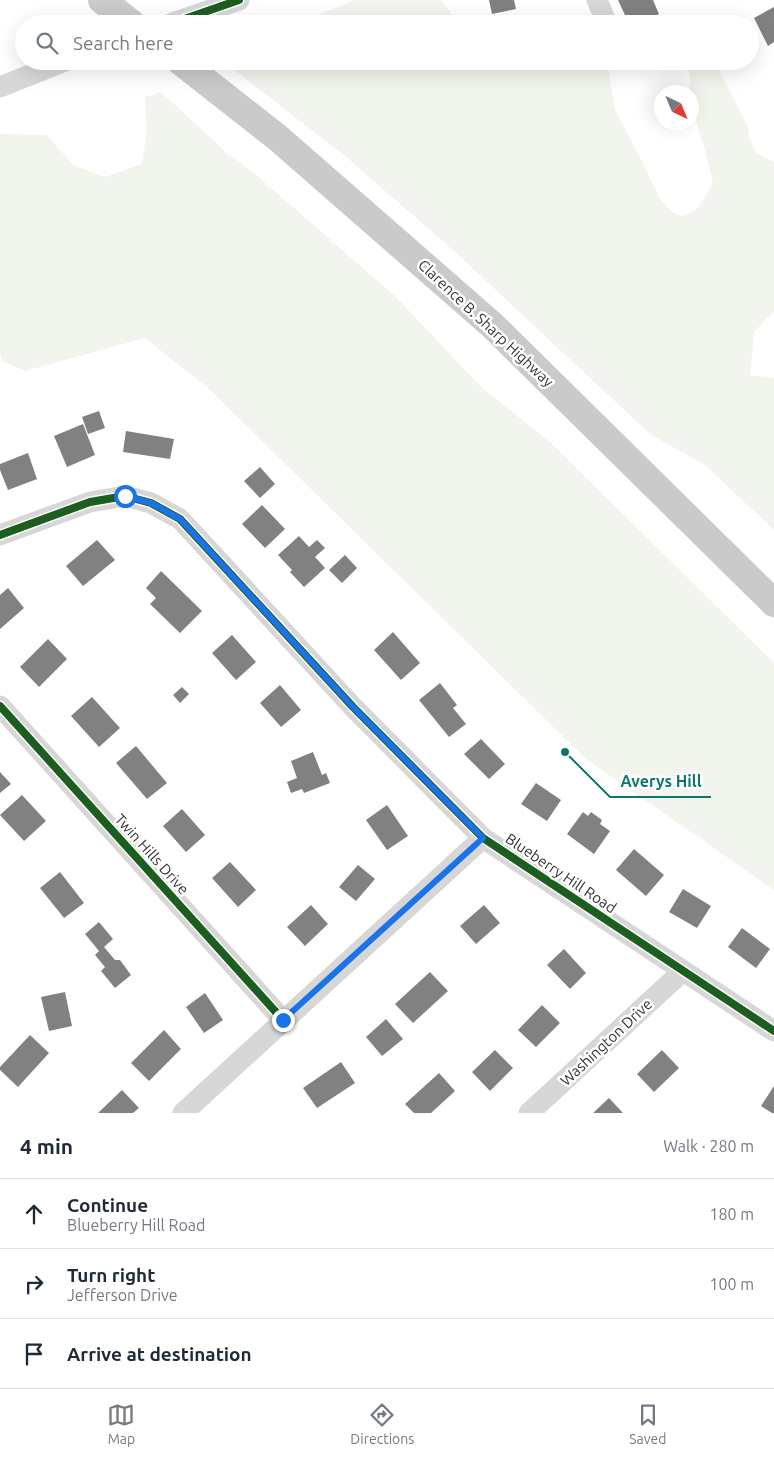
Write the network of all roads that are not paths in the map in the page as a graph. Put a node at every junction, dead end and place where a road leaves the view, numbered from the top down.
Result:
1 (102, 0) edge
2 (239, 0) edge
3 (597, 0) edge
4 (121, 15) edge
5 (196, 15) edge
6 (603, 15) edge
7 (43, 70) edge
8 (191, 70) edge
9 (0, 88) edge
10 (0, 535) edge
11 (774, 603) edge
12 (0, 706) edge
13 (483, 838) junction
14 (682, 970) junction
15 (283, 1020) junction
16 (774, 1031) edge
17 (183, 1113) edge
18 (529, 1113) edge

1 - 4 main road
2 - 5 street
3 - 6 street
7 - 9 street
8 - 11 main road, Clarence B. Sharp Highway
10 - 13 street, Blueberry Hill Road
12 - 15 street, Twin Hills Drive
13 - 14 street, Blueberry Hill Road
13 - 15 street
14 - 16 street, Blueberry Hill Road
14 - 18 street, Washington Drive
15 - 17 street

